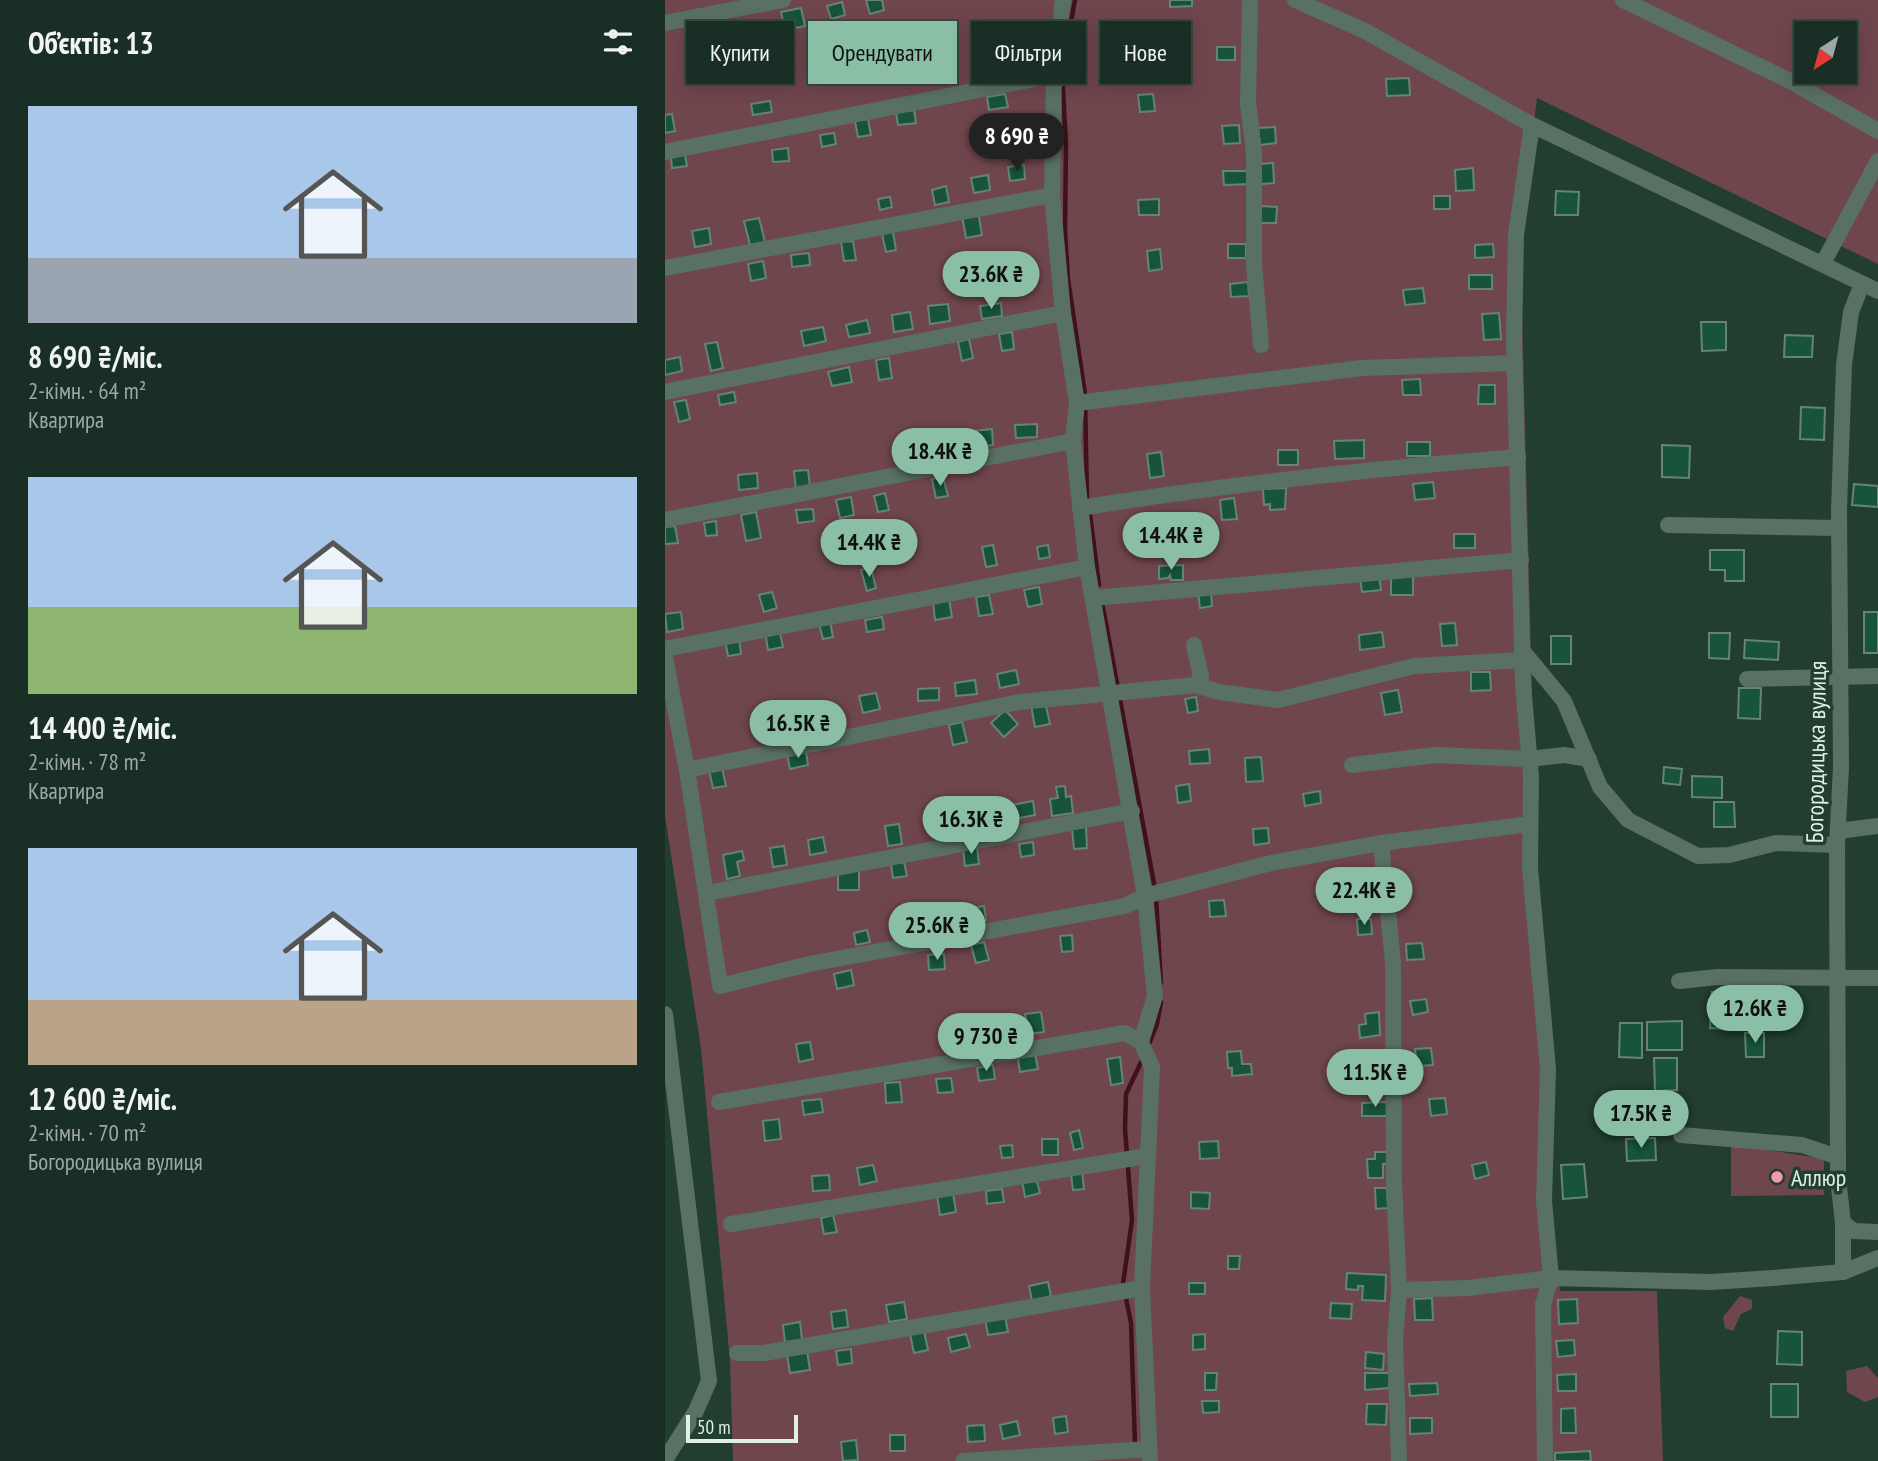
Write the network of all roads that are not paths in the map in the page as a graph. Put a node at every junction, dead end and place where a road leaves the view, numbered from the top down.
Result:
1 (783, 0) edge
2 (1063, 0) edge
3 (1250, 0) edge
4 (1295, 0) edge
5 (1623, 0) edge
6 (1060, 21) edge
7 (665, 23) edge
8 (1009, 84) edge
9 (1054, 84) edge
10 (1532, 125) junction
11 (1878, 131) edge
12 (665, 152) edge
13 (1878, 161) edge
14 (1052, 195) junction
15 (1823, 263) junction
16 (665, 268) edge
17 (1862, 284) junction
18 (1878, 291) edge
19 (1063, 313) junction
20 (1261, 345) dead end
21 (1515, 363) junction
22 (665, 392) edge
23 (1082, 403) junction
24 (1073, 441) junction
25 (1518, 457) junction
26 (1080, 508) junction
27 (665, 520) edge
28 (1668, 525) dead end
29 (1839, 528) junction
30 (1521, 560) junction
31 (1087, 567) junction
32 (1093, 598) junction
33 (1194, 645) dead end
34 (665, 649) edge
35 (1522, 655) junction
36 (665, 657) edge
37 (1878, 676) edge
38 (1840, 677) junction
39 (1747, 679) dead end
40 (1196, 685) junction
41 (1116, 693) junction
42 (1529, 759) junction
43 (1589, 759) junction
44 (1352, 765) dead end
45 (687, 770) junction
46 (1132, 811) junction
47 (1530, 824) junction
48 (1878, 827) edge
49 (1837, 838) junction
50 (1381, 843) junction
51 (707, 893) junction
52 (1145, 896) junction
53 (1878, 978) edge
54 (1837, 979) junction
55 (1679, 981) dead end
56 (665, 1014) edge
57 (1144, 1048) junction
58 (719, 1102) dead end
59 (1681, 1135) dead end
60 (1838, 1157) junction
61 (1135, 1158) junction
62 (1843, 1223) junction
63 (731, 1224) dead end
64 (1878, 1232) edge
65 (1878, 1258) edge
66 (1843, 1272) junction
67 (1551, 1279) junction
68 (1130, 1290) junction
69 (1399, 1290) junction
70 (737, 1353) dead end
71 (1149, 1455) edge
72 (665, 1460) edge
73 (963, 1461) edge
74 (1399, 1461) edge
75 (1545, 1461) edge

1 - 7 street
2 - 6 street
3 - 20 street
4 - 10 street
5 - 11 street
8 - 12 street
9 - 14 street
10 - 15 street
10 - 21 street
13 - 15 street
14 - 16 street
14 - 19 street
15 - 17 street
17 - 18 street
17 - 29 street, Богородицька вулиця
19 - 22 street
19 - 23 street
21 - 23 street
21 - 25 street
23 - 24 street
24 - 26 street
24 - 27 street
25 - 26 street
25 - 30 street
26 - 31 street
28 - 29 street
29 - 38 street, Богородицька вулиця
30 - 32 street
30 - 35 street
31 - 32 street
31 - 34 street
32 - 41 street
33 - 40 street
35 - 40 street
35 - 42 street
35 - 43 street
36 - 45 street
37 - 38 street
38 - 39 street
38 - 49 street, Богородицька вулиця
40 - 41 street
41 - 45 street
41 - 46 street
42 - 43 street
42 - 44 street
42 - 47 street
43 - 49 street
45 - 51 street
46 - 51 street
46 - 52 street
47 - 50 street
47 - 67 street
48 - 49 street
49 - 54 street, Богородицька вулиця
50 - 52 street
50 - 69 street
51 - 52 street
52 - 57 street
53 - 54 street
54 - 55 street
54 - 60 street, Богородицька вулиця
56 - 72 street
57 - 58 street
57 - 61 street
59 - 60 street
60 - 62 street, Богородицька вулиця
61 - 63 street
61 - 68 street
62 - 64 street
62 - 66 street, Богородицька вулиця
65 - 66 street
66 - 67 street
67 - 69 street
67 - 75 street
68 - 70 street
68 - 71 street
69 - 74 street
71 - 73 street

